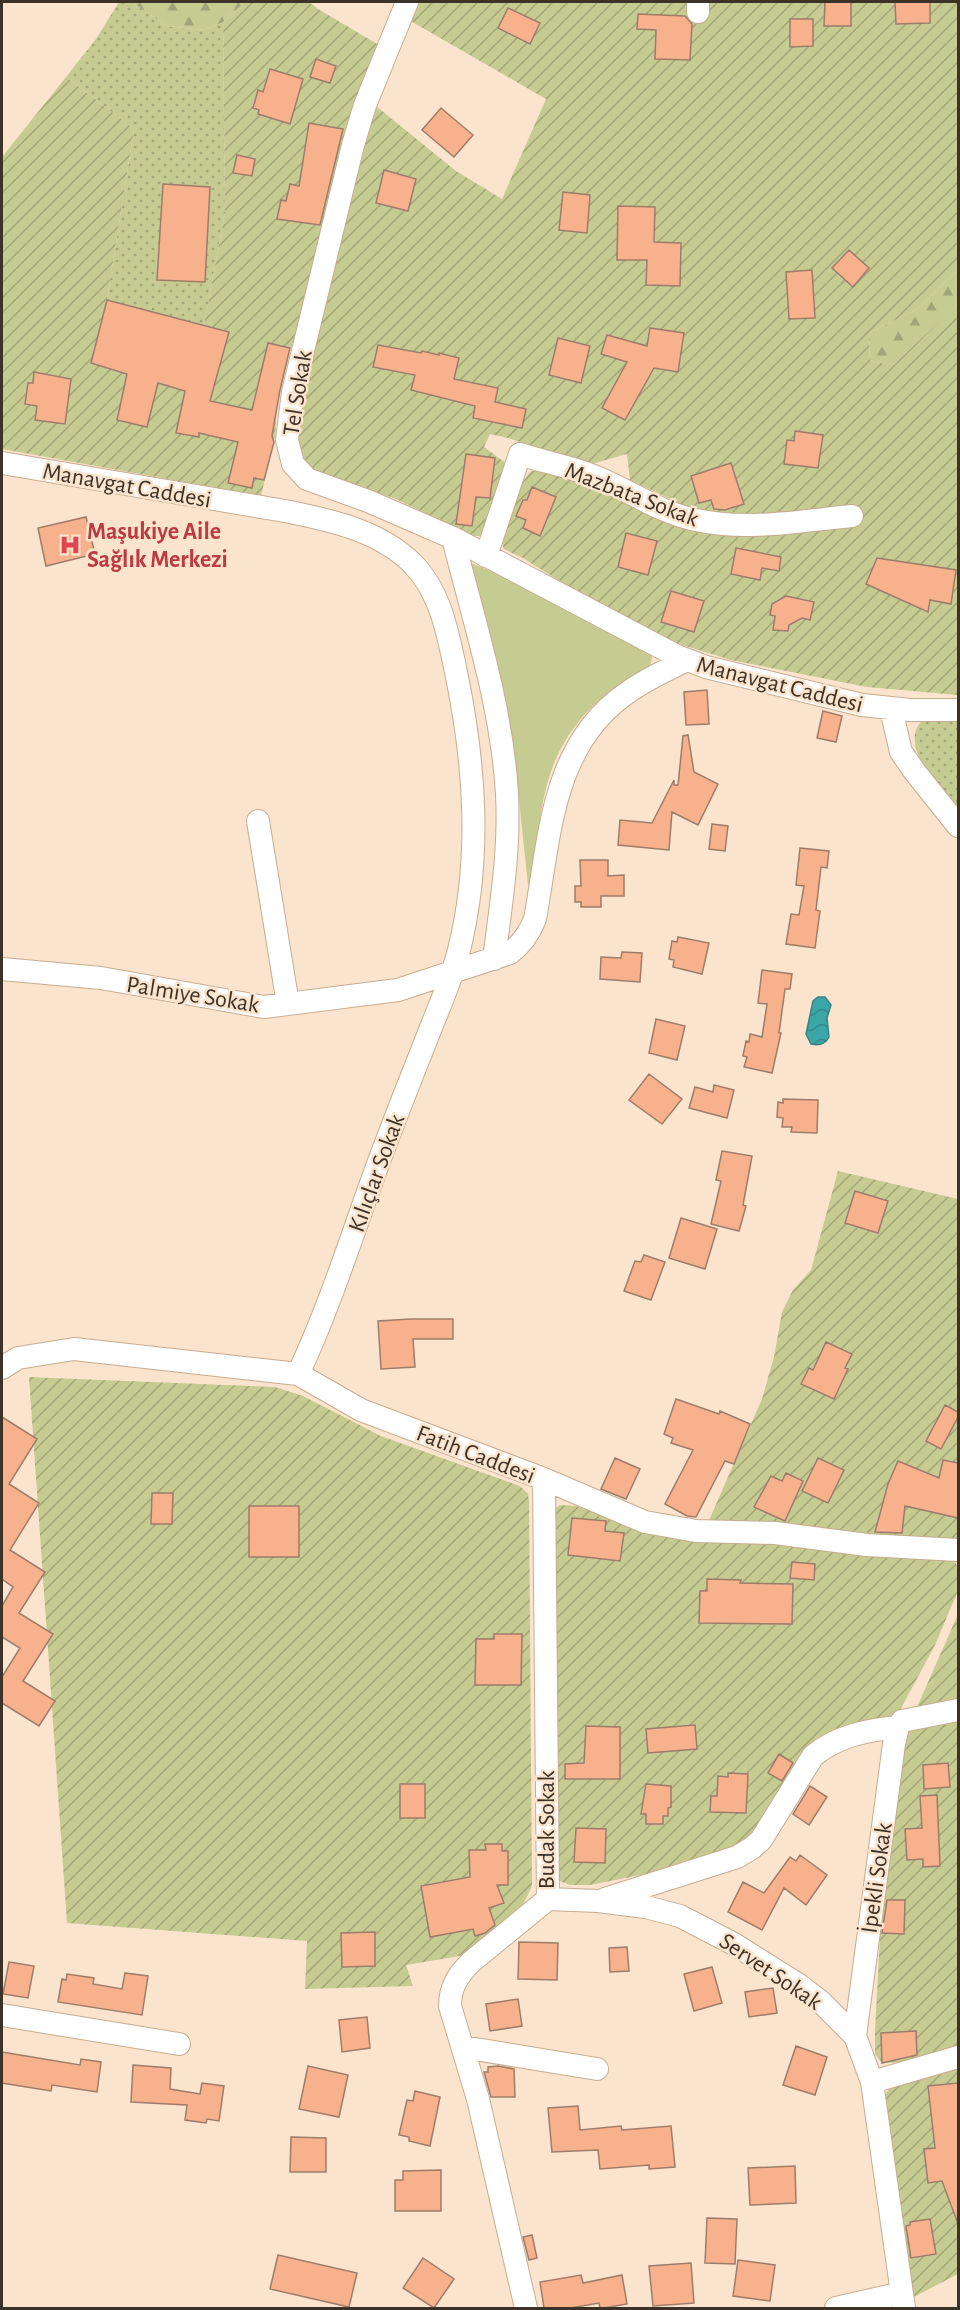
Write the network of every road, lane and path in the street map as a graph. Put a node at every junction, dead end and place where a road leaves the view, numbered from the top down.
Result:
1 (407, 2) edge
2 (2, 464) edge
3 (852, 516) dead end
4 (453, 538) junction
5 (486, 556) junction
6 (687, 660) junction
7 (891, 709) junction
8 (958, 710) edge
9 (258, 820) dead end
10 (958, 826) edge
11 (494, 959) junction
12 (2, 969) edge
13 (453, 971) junction
14 (288, 1004) junction
15 (2, 1368) edge
16 (298, 1374) junction
17 (544, 1479) junction
18 (958, 1550) edge
19 (958, 1710) edge
20 (900, 1724) junction
21 (548, 1899) junction
22 (598, 1901) junction
23 (2, 2015) edge
24 (855, 2036) junction
25 (180, 2044) dead end
26 (463, 2047) junction
27 (958, 2056) edge
28 (597, 2069) dead end
29 (872, 2082) junction
30 (903, 2301) edge
31 (526, 2308) edge
32 (836, 2308) edge

1 - 4 street, Tel Sokak
2 - 13 street, Manavgat Caddesi
3 - 5 street, Mazbata Sokak
4 - 5 street, Tel Sokak
4 - 11 street
5 - 6 street, Tel Sokak
6 - 7 street, Manavgat Caddesi
6 - 11 street, Manavgat Caddesi
7 - 8 street, Manavgat Caddesi
7 - 10 street
9 - 14 street
11 - 13 street, Manavgat Caddesi
12 - 14 street, Palmiye Sokak
13 - 14 street, Palmiye Sokak
13 - 16 street, Kılıçlar Sokak
15 - 16 street, Fatih Caddesi
16 - 17 street, Fatih Caddesi
17 - 18 street, Fatih Caddesi
17 - 21 street, Budak Sokak
19 - 20 street
20 - 22 street
20 - 24 street, İpekli Sokak
21 - 22 street, Servet Sokak
21 - 26 street, Budak Sokak
22 - 24 street, Servet Sokak
23 - 25 street
24 - 29 street, Servet Sokak
26 - 28 street
26 - 31 street, Budak Sokak
27 - 29 street
29 - 30 street, Servet Sokak
30 - 32 street

